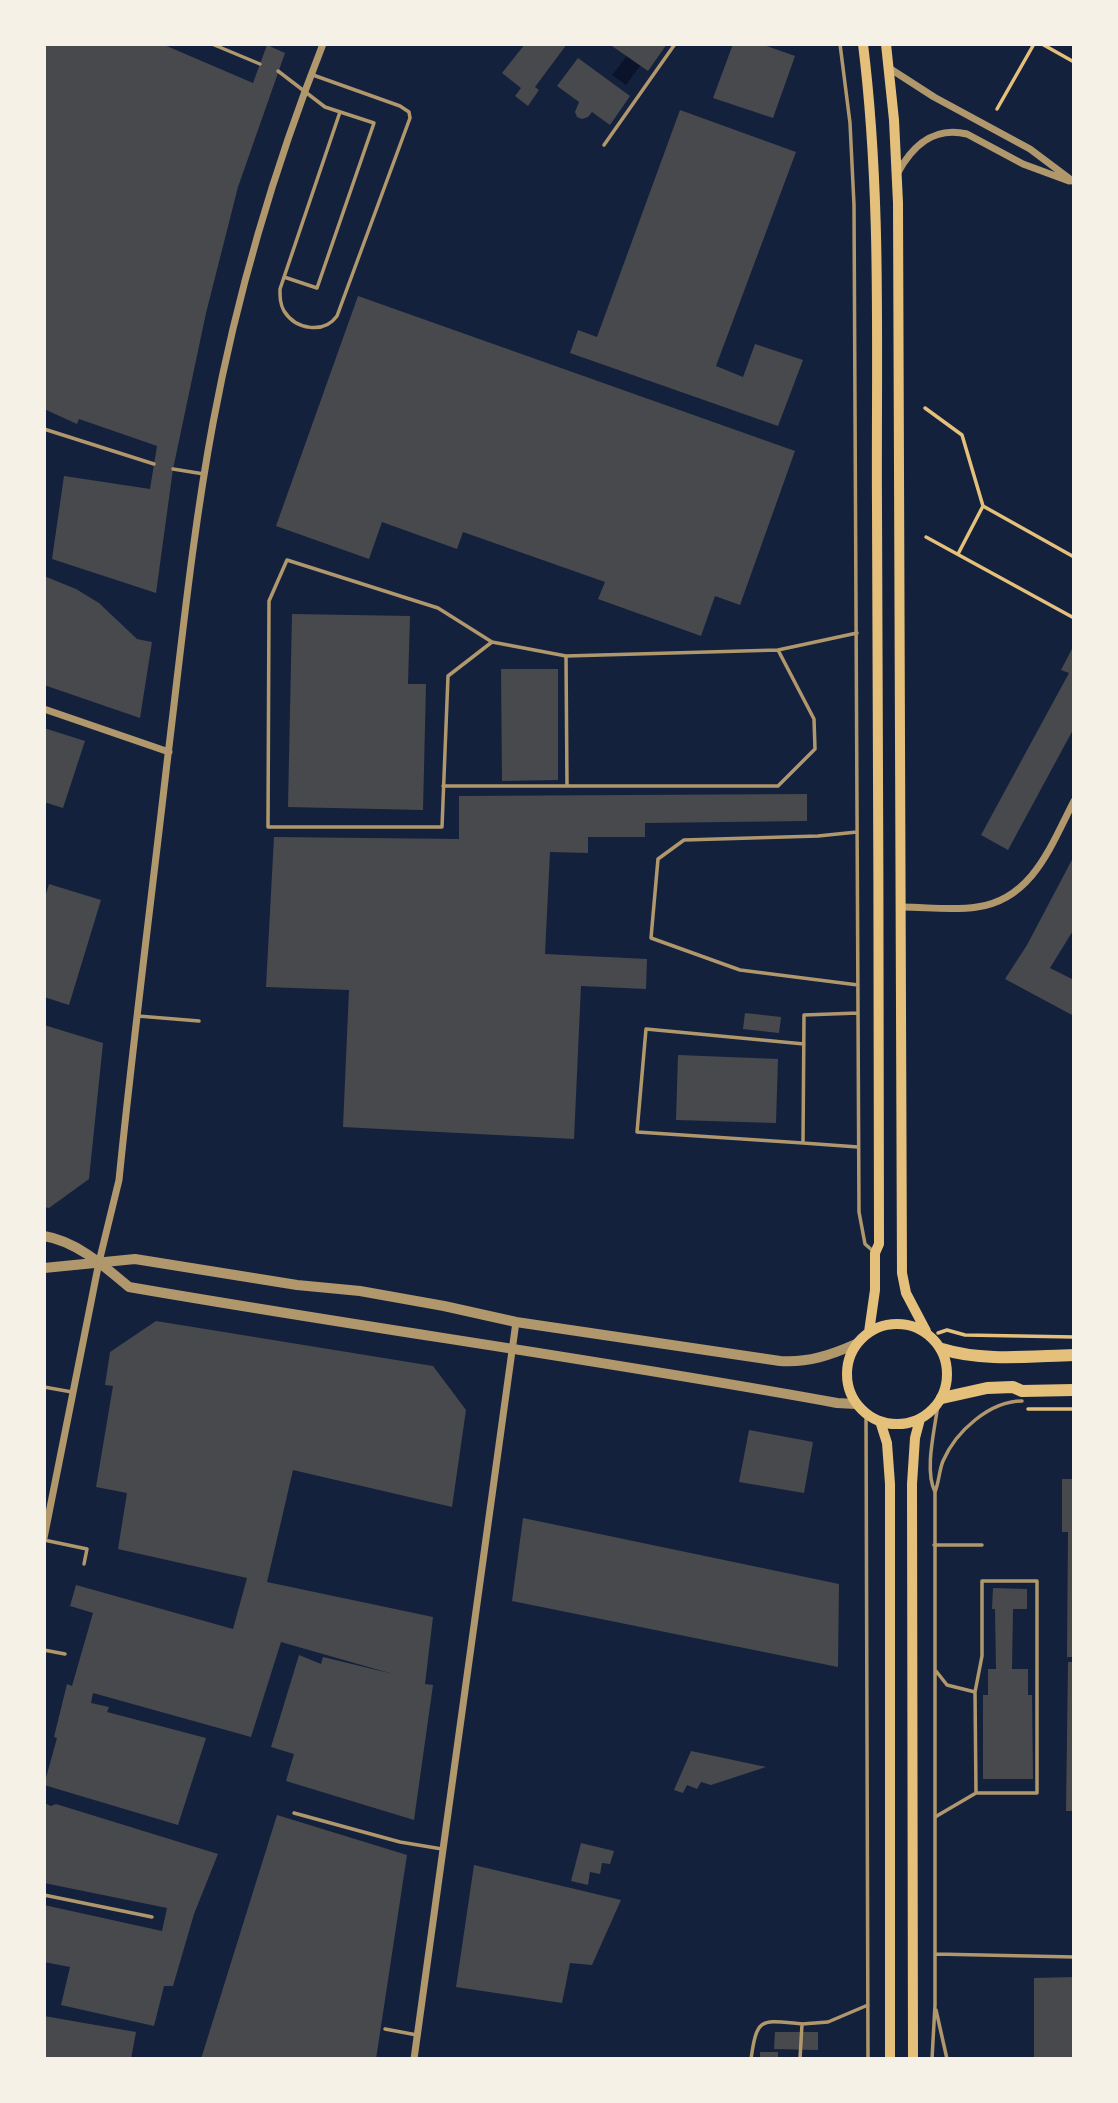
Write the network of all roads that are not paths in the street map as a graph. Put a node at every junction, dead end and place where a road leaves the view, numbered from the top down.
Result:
1 (212, 44) edge
2 (323, 44) edge
3 (675, 44) edge
4 (840, 44) edge
5 (863, 44) edge
6 (886, 44) edge
7 (260, 64) dead end
8 (889, 68) junction
9 (278, 72) dead end
10 (311, 74) junction
11 (304, 93) junction
12 (340, 112) junction
13 (604, 145) dead end
14 (897, 175) junction
15 (1074, 183) edge
16 (284, 276) junction
17 (44, 429) edge
18 (154, 464) dead end
19 (173, 469) dead end
20 (204, 474) junction
21 (857, 633) junction
22 (492, 642) junction
23 (778, 650) junction
24 (566, 656) junction
25 (44, 709) edge
26 (169, 752) junction
27 (443, 786) junction
28 (567, 786) junction
29 (1074, 801) edge
30 (857, 832) junction
31 (902, 907) junction
32 (858, 985) junction
33 (858, 1013) junction
34 (137, 1016) junction
35 (199, 1021) dead end
36 (804, 1044) junction
37 (803, 1143) junction
38 (858, 1147) junction
39 (44, 1236) edge
40 (875, 1253) junction
41 (99, 1262) junction
42 (44, 1268) edge
43 (516, 1322) junction
44 (926, 1331) junction
45 (869, 1332) junction
46 (856, 1344) junction
47 (512, 1349) junction
48 (942, 1349) junction
49 (1074, 1355) edge
50 (44, 1387) edge
51 (1074, 1390) edge
52 (74, 1392) junction
53 (940, 1401) junction
54 (1022, 1401) dead end
55 (856, 1404) junction
56 (866, 1414) junction
57 (920, 1419) junction
58 (880, 1421) junction
59 (935, 1492) junction
60 (44, 1539) edge
61 (934, 1545) junction
62 (982, 1545) dead end
63 (84, 1564) dead end
64 (44, 1650) edge
65 (65, 1654) dead end
66 (934, 1669) junction
67 (975, 1692) junction
68 (976, 1793) junction
69 (294, 1813) dead end
70 (935, 1817) junction
71 (442, 1849) junction
72 (44, 1895) edge
73 (152, 1917) dead end
74 (935, 1954) junction
75 (1074, 1957) edge
76 (935, 2005) junction
77 (868, 2006) junction
78 (802, 2024) junction
79 (385, 2029) dead end
80 (417, 2035) junction
81 (414, 2059) edge
82 (751, 2059) edge
83 (800, 2059) edge
84 (868, 2059) edge
85 (890, 2059) edge
86 (913, 2059) edge
87 (932, 2059) edge
88 (947, 2059) edge

1 - 7 lane
2 - 10 street
3 - 13 lane
4 - 21 lane
5 - 40 main road
6 - 8 main road
8 - 14 main road
8 - 15 street
9 - 11 lane
10 - 11 street
10 - 16 lane
11 - 12 lane
11 - 20 street
12 - 16 lane
12 - 16 lane
14 - 15 street
14 - 31 main road
17 - 18 lane
19 - 20 lane
20 - 26 street
21 - 23 lane
21 - 30 lane
22 - 24 lane
22 - 27 lane
22 - 27 lane
23 - 24 lane
23 - 28 lane
24 - 28 lane
25 - 26 street
26 - 34 street
27 - 28 lane
29 - 31 street
30 - 32 lane
30 - 32 lane
31 - 44 main road
32 - 33 lane
33 - 36 lane
33 - 38 lane
34 - 35 lane
34 - 41 street
36 - 37 lane
36 - 37 lane
37 - 38 lane
38 - 40 lane
39 - 41 street
40 - 45 main road
41 - 42 street
41 - 43 street
41 - 47 street
41 - 52 street
43 - 46 street
43 - 47 street
44 - 45 main road
44 - 48 main road
45 - 46 main road
46 - 55 main road
47 - 55 street
47 - 71 street
48 - 49 main road
48 - 53 main road
50 - 52 lane
51 - 53 main road
52 - 60 street
53 - 57 main road
53 - 59 lane
54 - 59 lane
55 - 56 main road
56 - 58 main road
56 - 77 lane
57 - 58 main road
57 - 86 main road
58 - 85 main road
59 - 61 lane
60 - 63 lane
61 - 62 lane
61 - 66 lane
64 - 65 lane
66 - 67 lane
66 - 70 lane
67 - 68 lane
67 - 68 lane
68 - 70 lane
69 - 71 lane
70 - 74 lane
71 - 80 street
72 - 73 lane
74 - 75 lane
74 - 76 lane
76 - 87 lane
76 - 88 lane
77 - 78 lane
77 - 84 lane
78 - 82 lane
78 - 83 lane
79 - 80 lane
80 - 81 street

